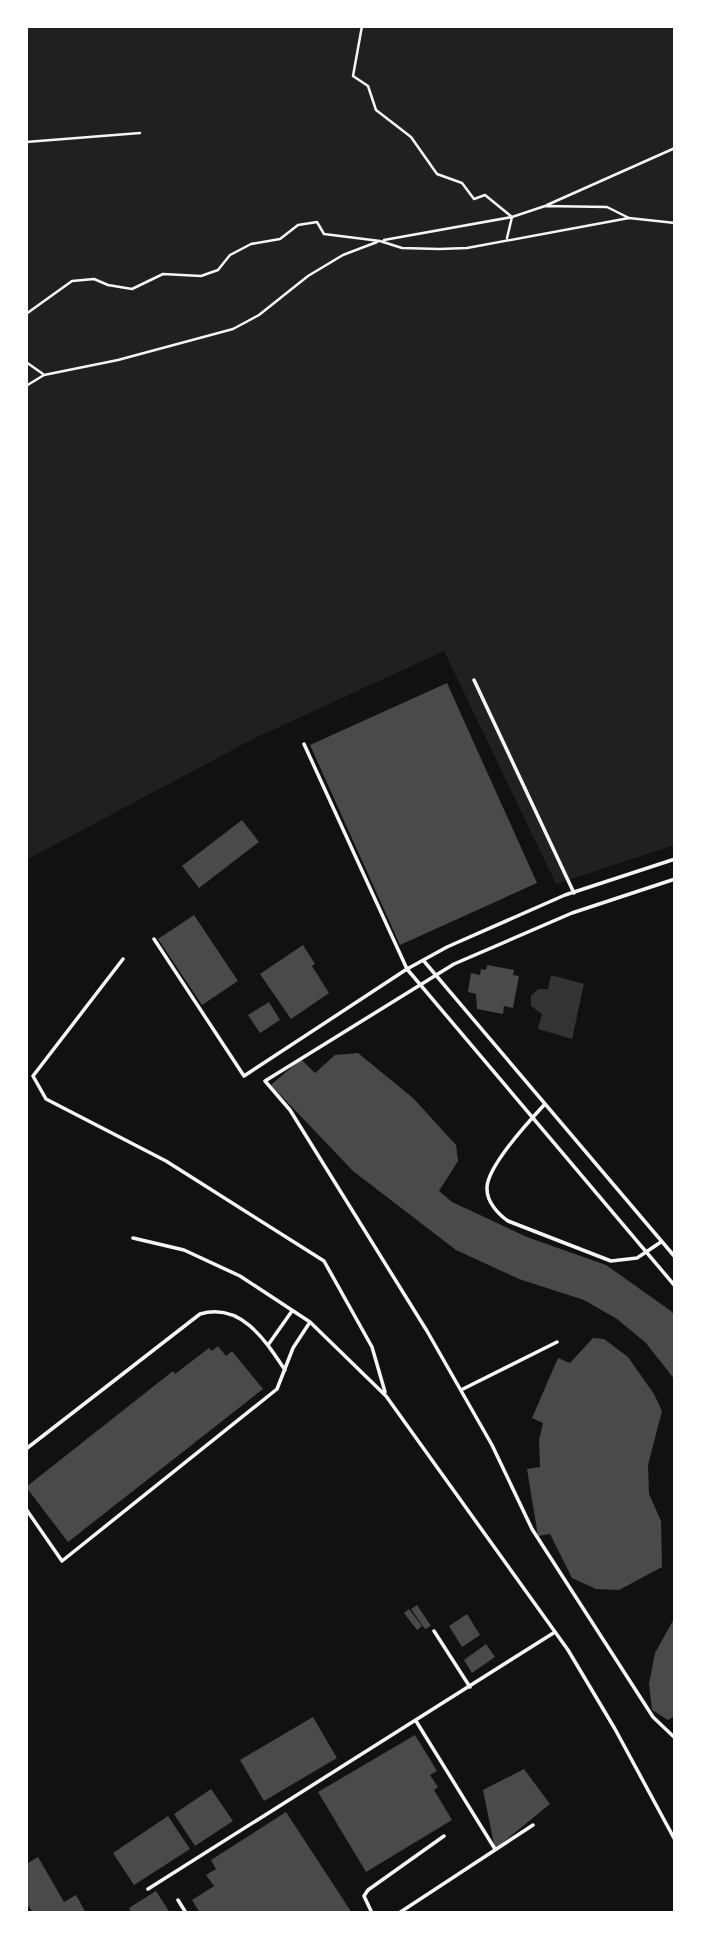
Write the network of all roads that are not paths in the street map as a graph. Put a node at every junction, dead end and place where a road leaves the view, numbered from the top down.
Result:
1 (474, 680) dead end
2 (304, 744) dead end
3 (675, 859) edge
4 (675, 879) edge
5 (574, 893) junction
6 (154, 939) dead end
7 (123, 959) dead end
8 (424, 960) junction
9 (407, 969) junction
10 (436, 974) junction
11 (419, 983) junction
12 (545, 1104) junction
13 (532, 1117) junction
14 (134, 1238) dead end
15 (661, 1242) junction
16 (646, 1252) junction
17 (675, 1258) edge
18 (675, 1286) edge
19 (292, 1311) junction
20 (310, 1322) junction
21 (557, 1342) dead end
22 (268, 1345) junction
23 (285, 1370) junction
24 (461, 1391) junction
25 (386, 1395) junction
26 (26, 1449) edge
27 (26, 1509) edge
28 (434, 1630) dead end
29 (555, 1632) junction
30 (470, 1687) junction
31 (416, 1721) junction
32 (675, 1738) edge
33 (533, 1825) dead end
34 (444, 1836) dead end
35 (675, 1840) edge
36 (495, 1849) junction
37 (148, 1889) dead end
38 (178, 1900) dead end
39 (186, 1913) edge
40 (372, 1913) edge
41 (399, 1913) edge

1 - 5 lane
2 - 9 lane
3 - 5 lane
4 - 10 lane
5 - 8 lane
6 - 9 lane
7 - 25 lane
8 - 9 lane
8 - 10 lane
9 - 11 lane
10 - 11 lane
10 - 12 lane
11 - 13 lane
11 - 24 lane
12 - 13 lane
12 - 15 lane
13 - 16 lane
13 - 16 lane
14 - 19 lane
15 - 16 lane
15 - 17 lane
16 - 18 lane
19 - 20 lane
19 - 22 lane
20 - 23 lane
20 - 25 lane
21 - 24 lane
22 - 23 lane
22 - 26 lane
23 - 27 lane
24 - 32 lane
25 - 29 lane
28 - 30 lane
29 - 30 lane
29 - 35 lane
30 - 31 lane
31 - 36 lane
31 - 37 lane
33 - 36 lane
34 - 40 lane
36 - 41 lane
38 - 39 lane

